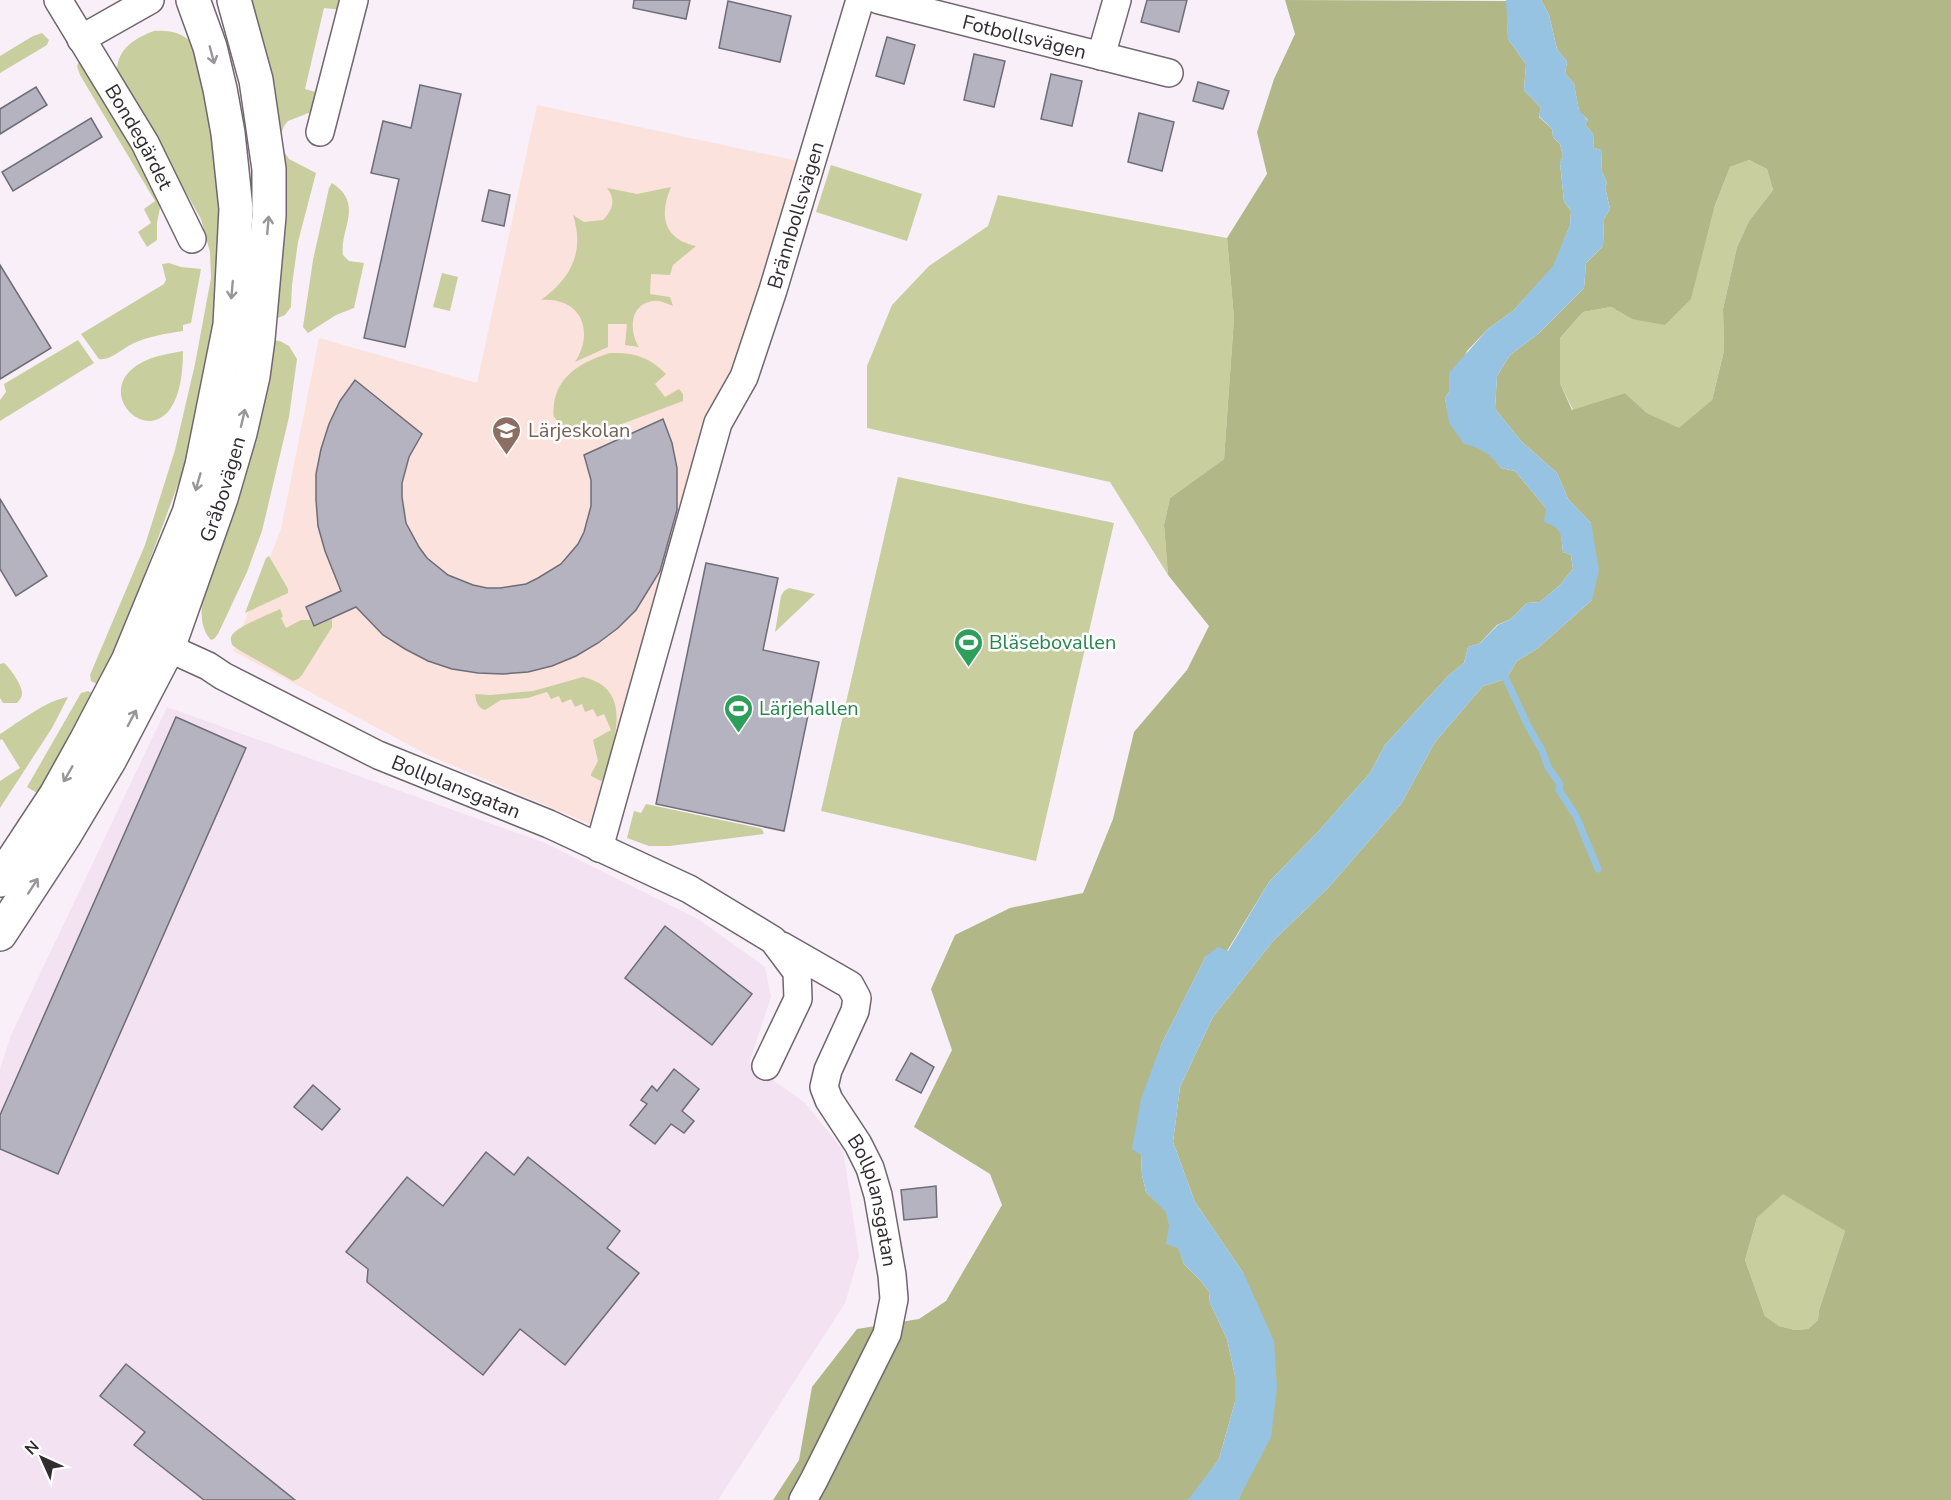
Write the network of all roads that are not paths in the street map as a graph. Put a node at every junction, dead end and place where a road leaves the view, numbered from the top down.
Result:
1 (58, 0) edge
2 (150, 0) edge
3 (193, 0) edge
4 (234, 0) edge
5 (354, 0) edge
6 (860, 0) edge
7 (879, 0) edge
8 (1117, 0) edge
9 (81, 39) junction
10 (1101, 56) junction
11 (1169, 74) dead end
12 (320, 132) dead end
13 (192, 239) dead end
14 (139, 634) junction
15 (168, 648) junction
16 (600, 848) junction
17 (0, 880) edge
18 (0, 934) edge
19 (773, 940) junction
20 (766, 1066) dead end
21 (802, 1500) edge

1 - 9 street, Bondegärdet
2 - 9 street
3 -> 14 main road, Gråbovägen
15 -> 4 main road, Gråbovägen
5 - 12 street
6 - 16 street, Brännbollsvägen
7 - 10 street, Fotbollsvägen
8 - 10 street, Fotbollsvägen
9 - 13 street, Bondegärdet
10 - 11 street, Fotbollsvägen
14 - 15 street, Bollplansgatan
14 -> 17 main road, Gråbovägen
15 - 16 street, Bollplansgatan
18 -> 15 main road, Gråbovägen
16 - 19 street, Bollplansgatan
19 - 20 street, Bollplansgatan
19 - 21 street, Bollplansgatan

